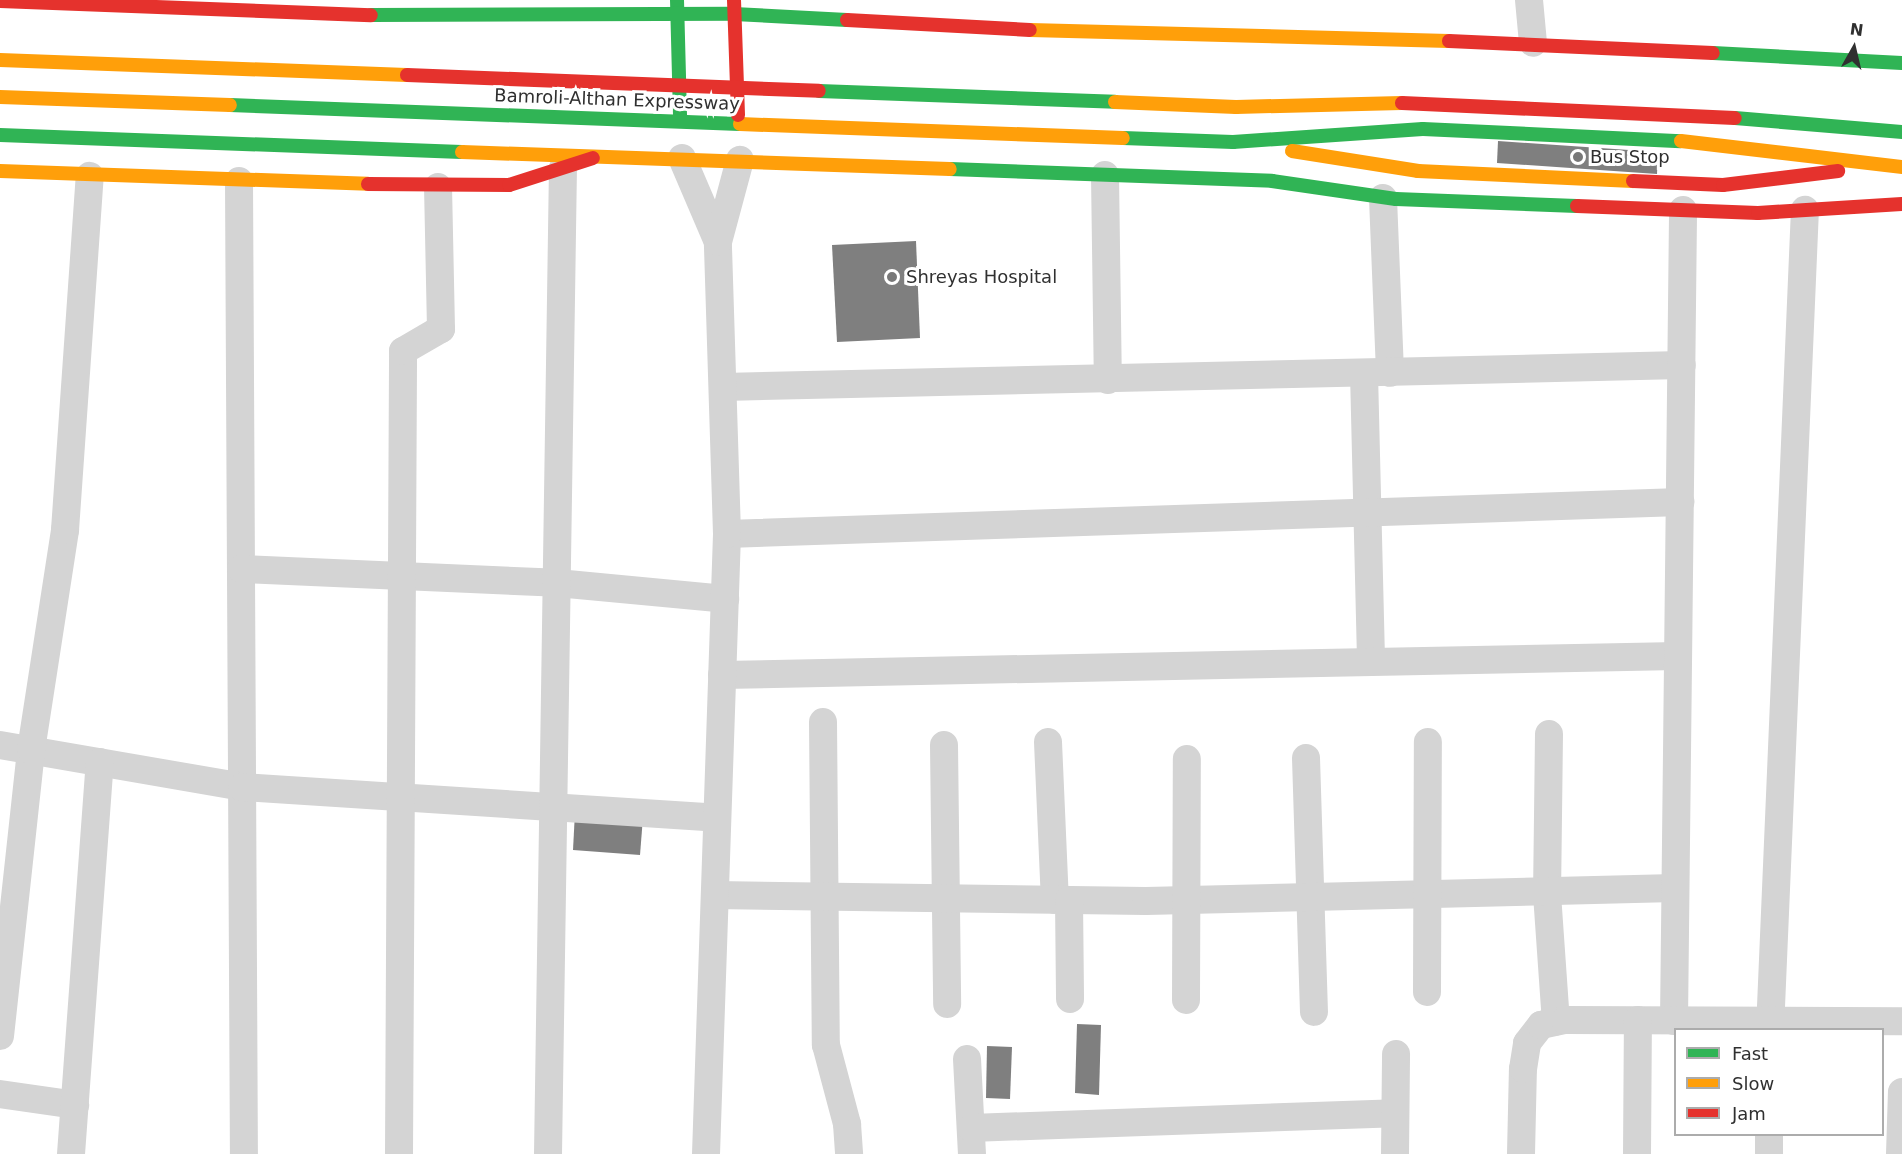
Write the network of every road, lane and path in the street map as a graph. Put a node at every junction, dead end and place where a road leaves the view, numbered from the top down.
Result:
1 (734, 0) edge
2 (1530, 0) edge
3 (0, 1) edge
4 (677, 7) edge
5 (734, 14) junction
6 (1533, 43) junction
7 (0, 60) edge
8 (1902, 63) edge
9 (680, 84) junction
10 (737, 87) junction
11 (0, 97) edge
12 (681, 121) junction
13 (739, 123) junction
14 (1902, 132) edge
15 (0, 135) edge
16 (1233, 142) junction
17 (600, 156) junction
18 (682, 158) junction
19 (740, 160) junction
20 (1884, 166) junction
21 (1902, 167) edge
22 (563, 168) junction
23 (0, 171) edge
24 (1105, 175) junction
25 (90, 176) junction
26 (239, 181) junction
27 (438, 187) junction
28 (1383, 198) junction
29 (1902, 204) edge
30 (1683, 210) junction
31 (1805, 210) junction
32 (718, 242) junction
33 (1682, 365) junction
34 (1377, 373) junction
35 (1108, 380) junction
36 (723, 387) junction
37 (1680, 502) junction
38 (1365, 512) junction
39 (727, 534) junction
40 (241, 569) junction
41 (402, 576) junction
42 (557, 583) junction
43 (725, 598) junction
44 (1678, 656) junction
45 (1371, 662) junction
46 (722, 675) junction
47 (823, 722) dead end
48 (1550, 734) dead end
49 (1048, 742) dead end
50 (1428, 742) dead end
51 (0, 745) edge
52 (944, 745) dead end
53 (31, 750) junction
54 (1306, 758) dead end
55 (1187, 759) dead end
56 (100, 762) junction
57 (242, 787) junction
58 (402, 796) junction
59 (553, 806) junction
60 (717, 818) junction
61 (1676, 888) junction
62 (1547, 894) junction
63 (716, 895) junction
64 (1428, 895) junction
65 (1306, 896) junction
66 (824, 897) junction
67 (947, 899) junction
68 (1062, 900) junction
69 (1186, 900) junction
70 (1427, 992) dead end
71 (1070, 999) dead end
72 (1186, 1000) dead end
73 (947, 1004) dead end
74 (1314, 1012) dead end
75 (1638, 1020) junction
76 (1674, 1021) junction
77 (1902, 1021) edge
78 (1556, 1022) junction
79 (1770, 1025) edge
80 (0, 1036) edge
81 (1396, 1054) dead end
82 (967, 1059) dead end
83 (1902, 1092) edge
84 (0, 1095) edge
85 (75, 1105) junction
86 (1395, 1113) junction
87 (1769, 1136) edge
88 (972, 1141) edge
89 (71, 1154) edge
90 (244, 1154) edge
91 (399, 1154) edge
92 (548, 1154) edge
93 (705, 1154) edge
94 (849, 1154) edge
95 (1395, 1154) edge
96 (1521, 1154) edge
97 (1637, 1154) edge
98 (1769, 1154) edge
99 (1900, 1154) edge

1 - 5 main road
2 - 6 street
3 - 4 main road
4 - 5 main road
4 - 9 main road
5 - 6 main road
5 - 10 main road
6 - 8 main road
7 - 9 main road
9 - 10 main road
9 - 12 main road
10 - 13 main road
10 - 14 main road
11 - 12 main road, Bamroli-Althan Expressway
12 - 13 main road, Bamroli-Althan Expressway
12 - 18 main road
13 - 16 main road, Bamroli-Althan Expressway
13 - 19 main road
15 - 17 main road
16 - 20 main road
16 - 20 main road
17 - 18 main road
17 - 22 main road
18 - 19 main road
18 - 32 street
19 - 24 main road
19 - 32 street
20 - 21 main road
22 - 27 main road
22 - 42 street
23 - 25 main road
24 - 28 main road
24 - 35 street
25 - 26 main road
25 - 53 street
26 - 27 main road
26 - 40 street
27 - 41 street
28 - 30 main road
28 - 34 street
29 - 31 main road
30 - 31 main road
30 - 33 street
31 - 79 street
32 - 36 street
33 - 34 street
33 - 37 street
34 - 35 street
34 - 38 street
35 - 36 street
36 - 39 street
37 - 38 street
37 - 44 street
38 - 39 street
38 - 45 street
39 - 43 street
40 - 41 street
40 - 57 street
41 - 42 street
41 - 58 street
42 - 43 street
42 - 59 street
43 - 46 street
44 - 45 street
44 - 61 street
45 - 46 street
46 - 60 street
47 - 66 street
48 - 62 street
49 - 68 street
50 - 64 street
51 - 53 street
52 - 67 street
53 - 56 street
53 - 80 street
54 - 65 street
55 - 69 street
56 - 57 street
56 - 85 street
57 - 58 street
57 - 90 street
58 - 59 street
58 - 91 street
59 - 60 street
59 - 92 street
60 - 63 street
61 - 62 street
61 - 76 street
62 - 64 street
62 - 78 street
63 - 66 street
63 - 93 street
64 - 65 street
64 - 70 street
65 - 69 street
65 - 74 street
66 - 67 street
66 - 94 street
67 - 68 street
67 - 73 street
68 - 69 street
68 - 71 street
69 - 72 street
75 - 76 street
75 - 78 street
75 - 97 street
76 - 79 street
77 - 79 street
78 - 96 street
81 - 86 street
82 - 88 street
83 - 99 street
84 - 85 street
85 - 89 street
86 - 88 street
86 - 95 street
87 - 98 street

